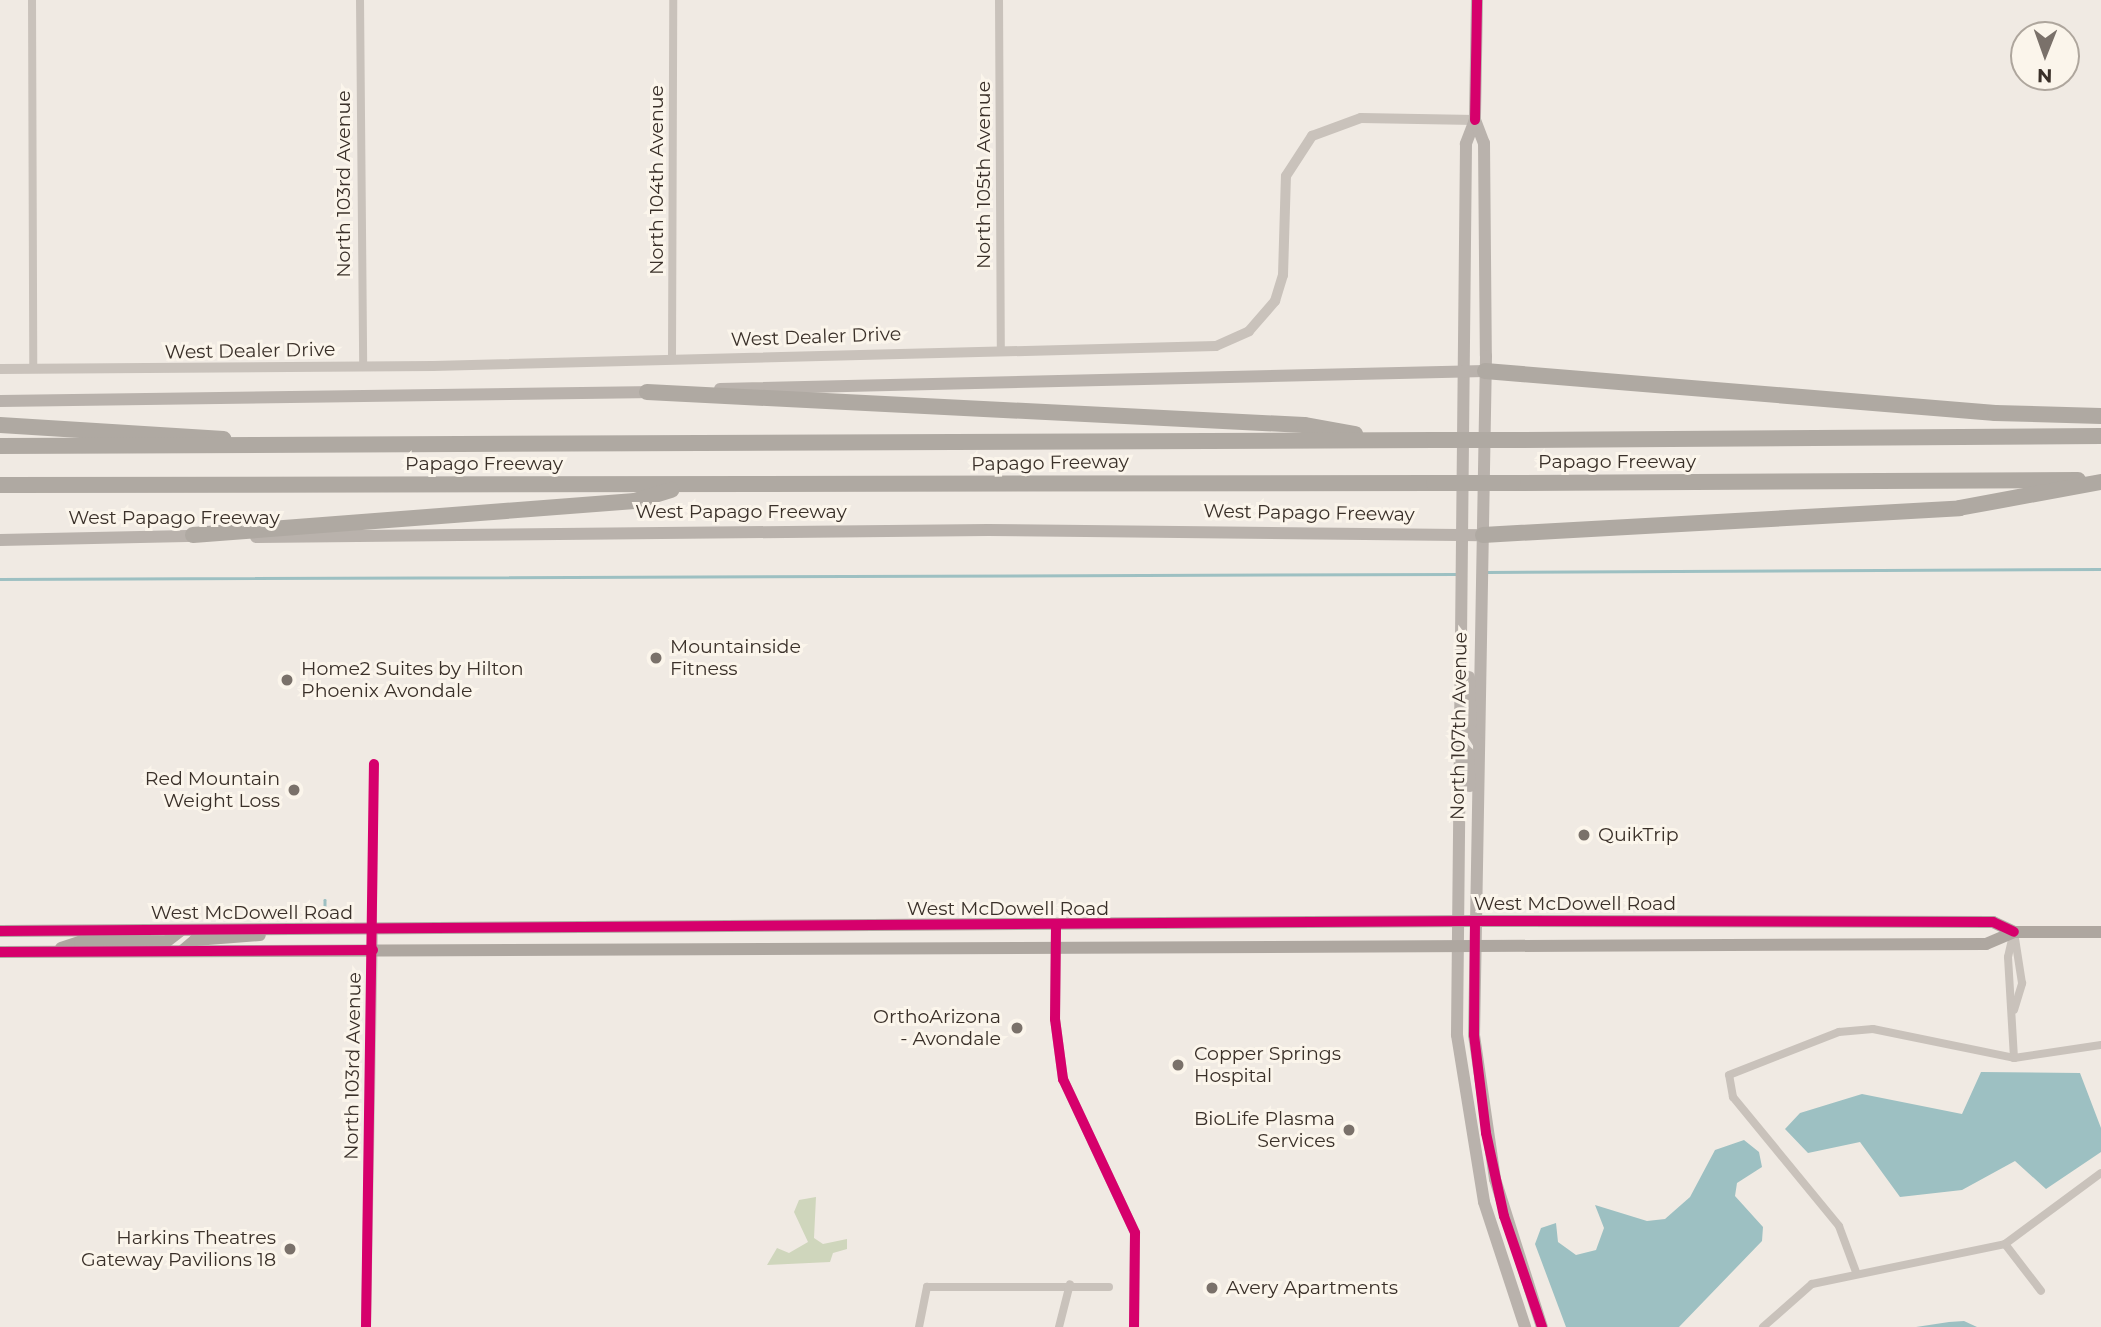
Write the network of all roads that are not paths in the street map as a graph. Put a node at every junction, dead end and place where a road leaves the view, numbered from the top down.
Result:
1 (32, 0) edge
2 (360, 0) edge
3 (673, 0) edge
4 (999, 0) edge
5 (1478, 0) edge
6 (1475, 120) junction
7 (1001, 351) junction
8 (672, 359) junction
9 (363, 367) junction
10 (0, 369) edge
11 (33, 369) junction
12 (1463, 370) junction
13 (1485, 371) junction
14 (647, 392) junction
15 (0, 401) edge
16 (2101, 416) edge
17 (0, 425) edge
18 (2101, 436) edge
19 (1402, 441) junction
20 (0, 446) edge
21 (257, 446) junction
22 (2101, 480) edge
23 (0, 485) edge
24 (689, 485) junction
25 (1461, 534) junction
26 (1483, 535) junction
27 (193, 536) junction
28 (0, 540) edge
29 (1462, 643) junction
30 (1479, 744) junction
31 (1460, 745) junction
32 (374, 764) dead end
33 (1477, 810) junction
34 (1457, 921) junction
35 (1475, 921) junction
36 (1056, 926) junction
37 (373, 929) junction
38 (278, 930) junction
39 (0, 931) edge
40 (180, 931) junction
41 (2014, 932) junction
42 (2101, 932) edge
43 (1456, 948) junction
44 (1474, 948) junction
45 (1055, 949) junction
46 (373, 950) junction
47 (0, 951) edge
48 (51, 951) junction
49 (183, 951) junction
50 (2014, 1010) junction
51 (2101, 1045) edge
52 (2014, 1058) junction
53 (2101, 1173) edge
54 (2005, 1244) junction
55 (1856, 1272) junction
56 (1070, 1284) junction
57 (1108, 1287) dead end
58 (2041, 1291) dead end
59 (366, 1327) edge
60 (919, 1327) edge
61 (1059, 1327) edge
62 (1134, 1327) edge
63 (1525, 1327) edge
64 (1542, 1327) edge
65 (1763, 1327) edge

1 - 11 street
2 - 9 street, North 103rd Avenue
3 - 8 street, North 104th Avenue
4 - 7 street, North 105th Avenue
5 - 6 main road, North 107th Avenue
6 - 7 street, West Dealer Drive
6 - 12 main road, North 107th Avenue
6 - 13 main road, North 107th Avenue
7 - 8 street, West Dealer Drive
8 - 9 street, West Dealer Drive
9 - 11 street, West Dealer Drive
10 - 11 street, West Dealer Drive
12 - 13 main road
12 - 14 main road
12 - 25 main road, North 107th Avenue
13 - 16 highway
13 - 26 main road, North 107th Avenue
14 - 15 main road
14 - 19 highway
17 - 21 highway
18 - 19 highway, Papago Freeway, bridge
19 - 21 highway, Papago Freeway
20 - 21 highway, Papago Freeway
22 - 24 highway, Papago Freeway, bridge
22 - 26 highway
23 - 24 highway, Papago Freeway
24 - 27 highway
25 - 26 main road, West Papago Freeway
25 - 27 main road, West Papago Freeway
25 - 29 main road, North 107th Avenue
26 - 30 main road, North 107th Avenue
27 - 28 main road, West Papago Freeway
29 - 30 main road
29 - 31 main road, North 107th Avenue
30 - 33 main road, North 107th Avenue
31 - 33 main road
31 - 34 main road, North 107th Avenue
32 - 37 street, North 103rd Avenue
33 - 35 main road, North 107th Avenue
34 - 35 main road, West McDowell Road
34 - 36 main road, West McDowell Road
34 - 43 main road, North 107th Avenue
35 - 41 main road, West McDowell Road
35 - 44 main road, North 107th Avenue
36 - 37 main road, West McDowell Road
36 - 45 street
37 - 38 main road, West McDowell Road
37 - 46 street, North 103rd Avenue
38 - 40 main road, West McDowell Road
38 - 49 main road
39 - 40 main road, West McDowell Road
40 - 48 main road
41 - 42 main road, West McDowell Road
41 - 44 main road, West McDowell Road
41 - 50 street
41 - 50 street
43 - 44 main road, West McDowell Road
43 - 45 main road, West McDowell Road
43 - 63 main road, North 107th Avenue
44 - 64 main road, North 107th Avenue
45 - 46 main road, West McDowell Road
45 - 62 street
46 - 49 main road, West McDowell Road
46 - 59 street, North 103rd Avenue
47 - 48 main road, West McDowell Road
48 - 49 main road, West McDowell Road
50 - 52 street
51 - 52 street
52 - 55 street
53 - 54 street
54 - 55 street
54 - 58 street
55 - 65 street
56 - 57 street
56 - 60 street
56 - 61 street

